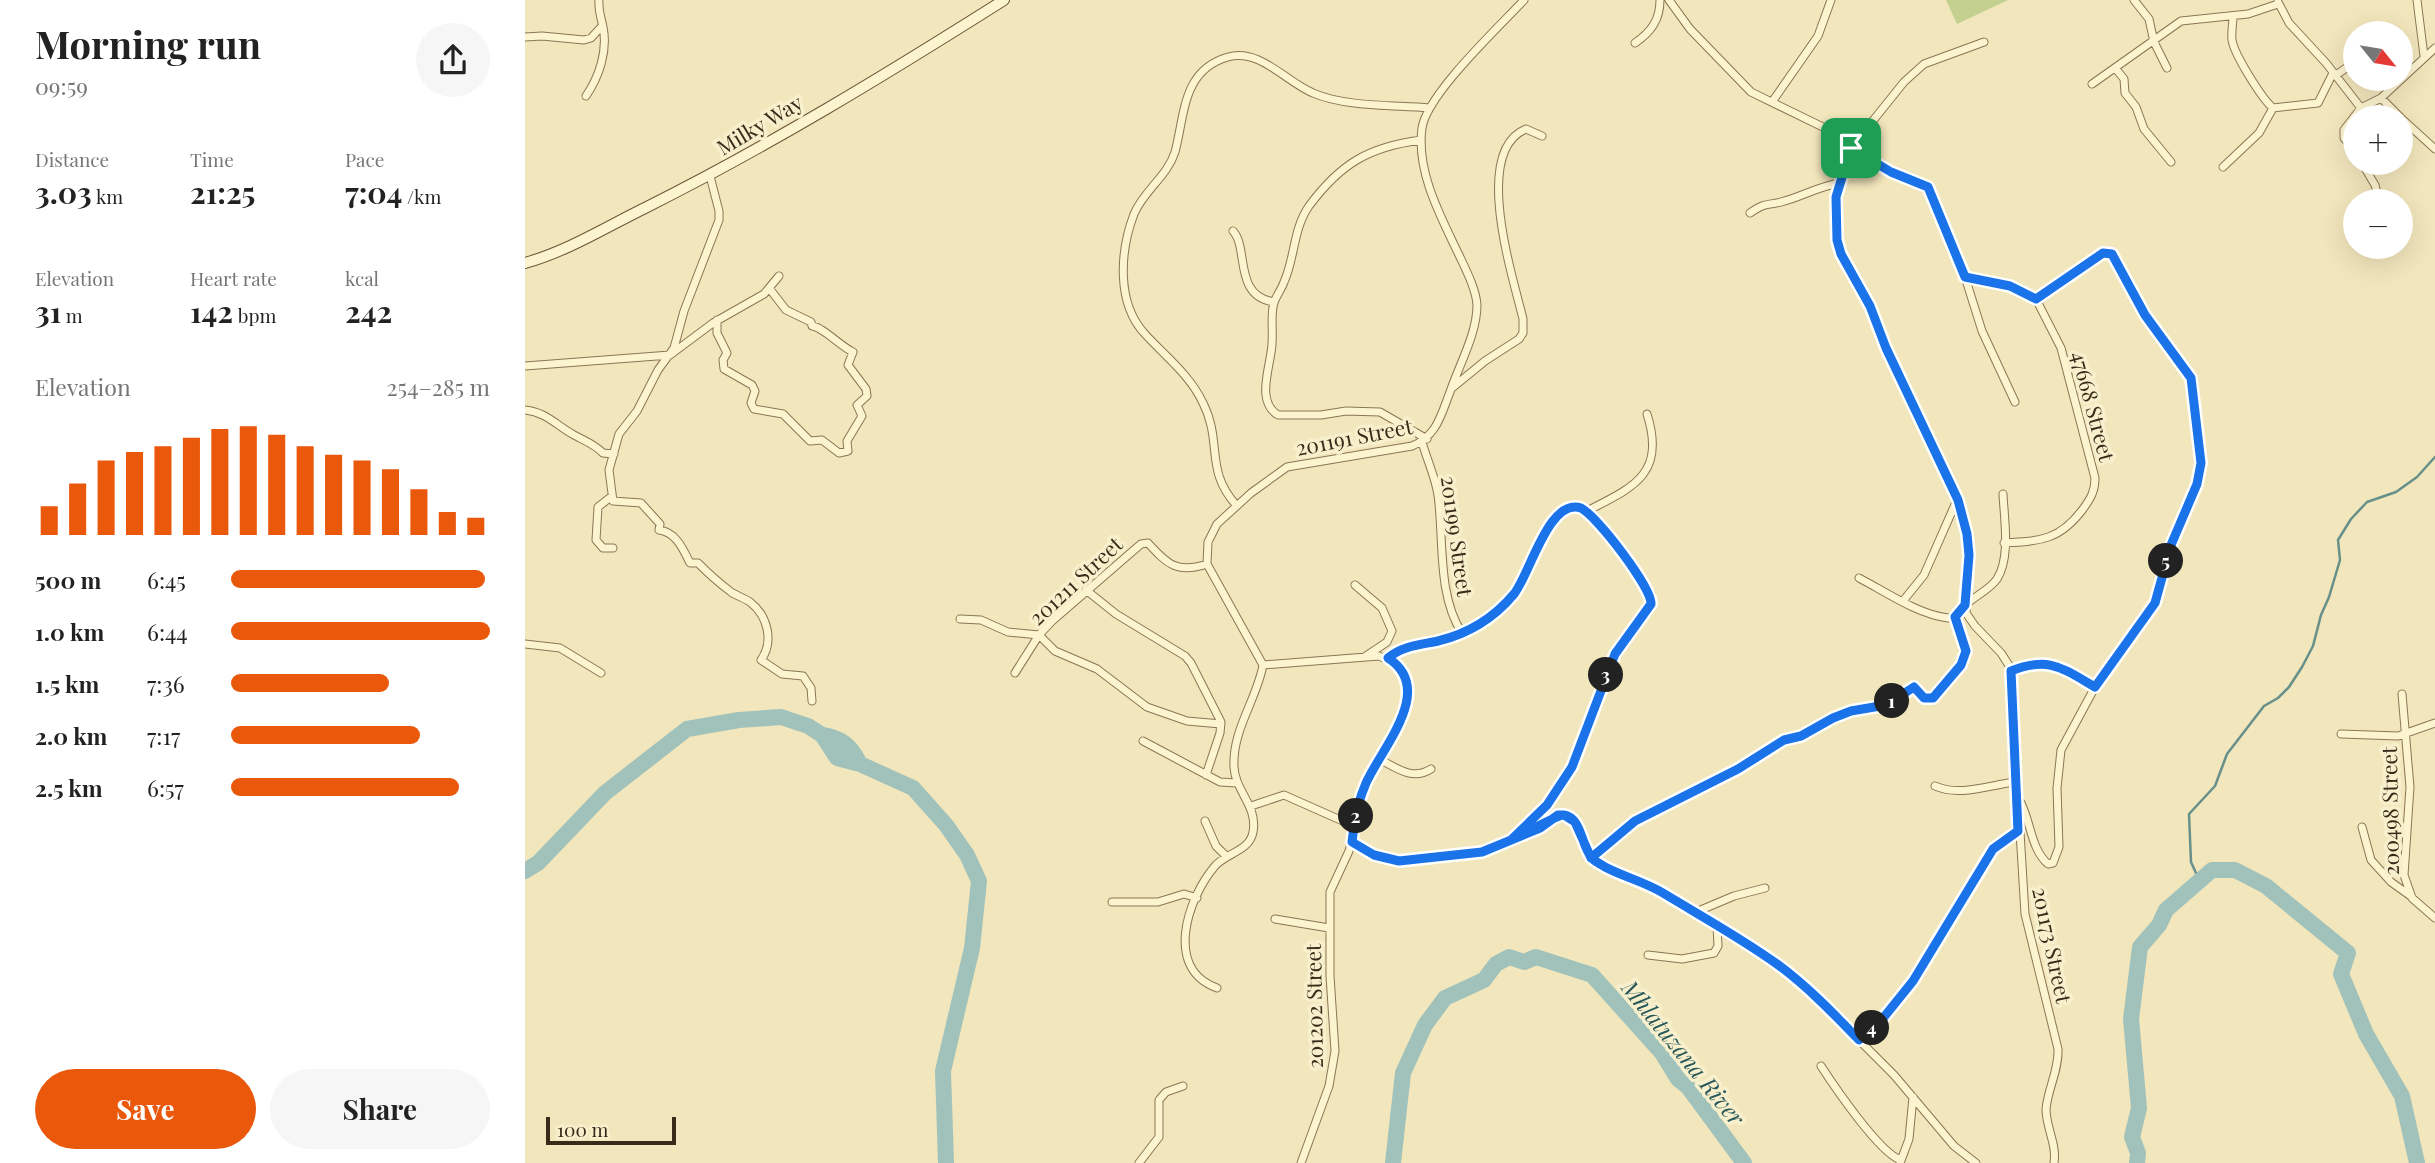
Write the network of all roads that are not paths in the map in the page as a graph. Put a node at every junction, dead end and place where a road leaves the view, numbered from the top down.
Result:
1 (599, 0) edge
2 (1003, 0) edge
3 (1524, 0) edge
4 (1660, 0) edge
5 (1669, 0) edge
6 (1831, 0) edge
7 (2134, 0) edge
8 (2417, 0) edge
9 (2278, 2) edge
10 (2233, 17) junction
11 (603, 25) junction
12 (525, 37) edge
13 (1984, 42) dead end
14 (2154, 42) junction
15 (1635, 43) dead end
16 (2435, 48) edge
17 (2424, 56) junction
18 (2167, 68) dead end
19 (2116, 69) junction
20 (2343, 69) edge
21 (2334, 74) junction
22 (2092, 84) dead end
23 (586, 96) dead end
24 (2381, 98) junction
25 (1772, 103) junction
26 (2359, 105) edge
27 (2367, 105) edge
28 (2388, 105) edge
29 (1429, 108) junction
30 (2273, 108) junction
31 (2413, 130) edge
32 (1542, 136) dead end
33 (1422, 140) junction
34 (1851, 148) junction
35 (2435, 149) edge
36 (2171, 162) dead end
37 (2223, 167) dead end
38 (710, 176) junction
39 (1840, 183) junction
40 (1750, 213) dead end
41 (1233, 231) dead end
42 (525, 263) edge
43 (779, 276) dead end
44 (1965, 277) junction
45 (769, 288) junction
46 (2036, 299) junction
47 (1274, 302) junction
48 (717, 320) junction
49 (670, 355) junction
50 (525, 366) edge
51 (1450, 390) junction
52 (2015, 402) dead end
53 (525, 410) edge
54 (1647, 414) dead end
55 (1424, 441) junction
56 (614, 454) junction
57 (2003, 494) dead end
58 (612, 496) junction
59 (1958, 500) junction
60 (1237, 506) junction
61 (1587, 511) junction
62 (2004, 543) junction
63 (613, 548) dead end
64 (1207, 564) junction
65 (1859, 578) dead end
66 (1355, 585) dead end
67 (1086, 590) junction
68 (1903, 601) junction
69 (1965, 605) junction
70 (1955, 617) junction
71 (960, 619) dead end
72 (1462, 633) junction
73 (1039, 635) junction
74 (525, 644) edge
75 (1365, 656) junction
76 (1388, 658) junction
77 (1263, 665) junction
78 (2011, 671) junction
79 (601, 673) dead end
80 (1016, 673) dead end
81 (2095, 687) junction
82 (2402, 695) dead end
83 (812, 701) dead end
84 (2435, 723) edge
85 (1221, 724) junction
86 (2341, 734) dead end
87 (2405, 735) junction
88 (1143, 741) dead end
89 (1379, 759) junction
90 (1431, 769) dead end
91 (1206, 775) junction
92 (2015, 782) junction
93 (1237, 783) junction
94 (1935, 786) dead end
95 (1251, 806) junction
96 (2017, 807) junction
97 (1205, 821) dead end
98 (1354, 826) junction
99 (2362, 827) dead end
100 (2018, 831) junction
101 (1512, 839) junction
102 (1352, 842) junction
103 (1226, 856) junction
104 (1591, 858) junction
105 (1765, 888) dead end
106 (1197, 898) junction
107 (2413, 898) junction
108 (1112, 902) dead end
109 (1696, 912) junction
110 (2435, 918) edge
111 (1275, 919) dead end
112 (1717, 926) junction
113 (1329, 928) junction
114 (1649, 955) dead end
115 (1217, 988) dead end
116 (1859, 1040) junction
117 (1821, 1066) dead end
118 (1183, 1086) dead end
119 (1913, 1096) junction
120 (1901, 1162) edge
121 (1139, 1163) edge
122 (1301, 1163) edge
123 (1976, 1163) edge
124 (2054, 1163) edge

1 - 11 street
2 - 38 street, Milky Way
3 - 29 street, 201191 Street
4 - 15 street
5 - 25 street
6 - 25 street
7 - 14 street
8 - 17 street
9 - 10 street
9 - 21 street
10 - 14 street
10 - 30 street
11 - 12 street
11 - 23 street
13 - 34 street
14 - 18 street
14 - 19 street
16 - 17 street
17 - 24 street
19 - 22 street
19 - 36 street
20 - 21 street
21 - 26 street
21 - 30 street
24 - 27 street
24 - 28 street
25 - 34 street
29 - 33 street, 201191 Street
29 - 60 street
30 - 37 street
31 - 35 street
32 - 51 street
33 - 47 street
33 - 51 street, 201191 Street
34 - 39 street
34 - 44 street
38 - 42 street, Milky Way
38 - 49 street
39 - 40 street
39 - 59 street
41 - 47 street
43 - 45 street
44 - 46 street
44 - 52 street
45 - 48 street
45 - 48 street
46 - 62 street, 47668 Street
46 - 81 street
47 - 55 street
48 - 49 street
49 - 50 street
49 - 56 street
51 - 55 street, 201191 Street
53 - 56 street
54 - 61 street
55 - 60 street, 201191 Street
55 - 72 street, 201199 Street
56 - 58 street
57 - 62 street
58 - 63 street
58 - 83 street
59 - 68 street
59 - 69 street
60 - 64 street, 201191 Street
61 - 72 street
61 - 101 street
62 - 69 street
64 - 67 street, 201211 Street
64 - 77 street
65 - 68 street
66 - 75 street
67 - 73 street, 201211 Street
67 - 85 street
68 - 70 street
69 - 70 street
69 - 78 street
70 - 104 street
71 - 73 street
72 - 76 street
73 - 80 street, 201211 Street
73 - 85 street
74 - 79 street
75 - 76 street
75 - 77 street
76 - 89 street, 201202 Street
77 - 93 street
78 - 81 street
78 - 92 street, 201173 Street
81 - 96 street
82 - 87 street, 200498 Street
84 - 87 street
85 - 91 street
86 - 87 street
87 - 107 street, 200498 Street
88 - 91 street
89 - 90 street
89 - 98 street, 201202 Street
91 - 93 street
92 - 94 street
92 - 96 street, 201173 Street
93 - 95 street
95 - 98 street
95 - 103 street
96 - 100 street, 201173 Street
97 - 103 street
98 - 102 street, 201202 Street
99 - 107 street
100 - 116 street
100 - 124 street, 201173 Street
101 - 102 street
101 - 104 street
102 - 113 street, 201202 Street
103 - 106 street
104 - 109 street
105 - 109 street
106 - 108 street
106 - 115 street
107 - 110 street, 200498 Street
109 - 112 street
111 - 113 street, 201202 Street
112 - 114 street
112 - 116 street
113 - 122 street, 201202 Street
116 - 119 street
117 - 120 street
118 - 121 street
119 - 120 street
119 - 123 street

